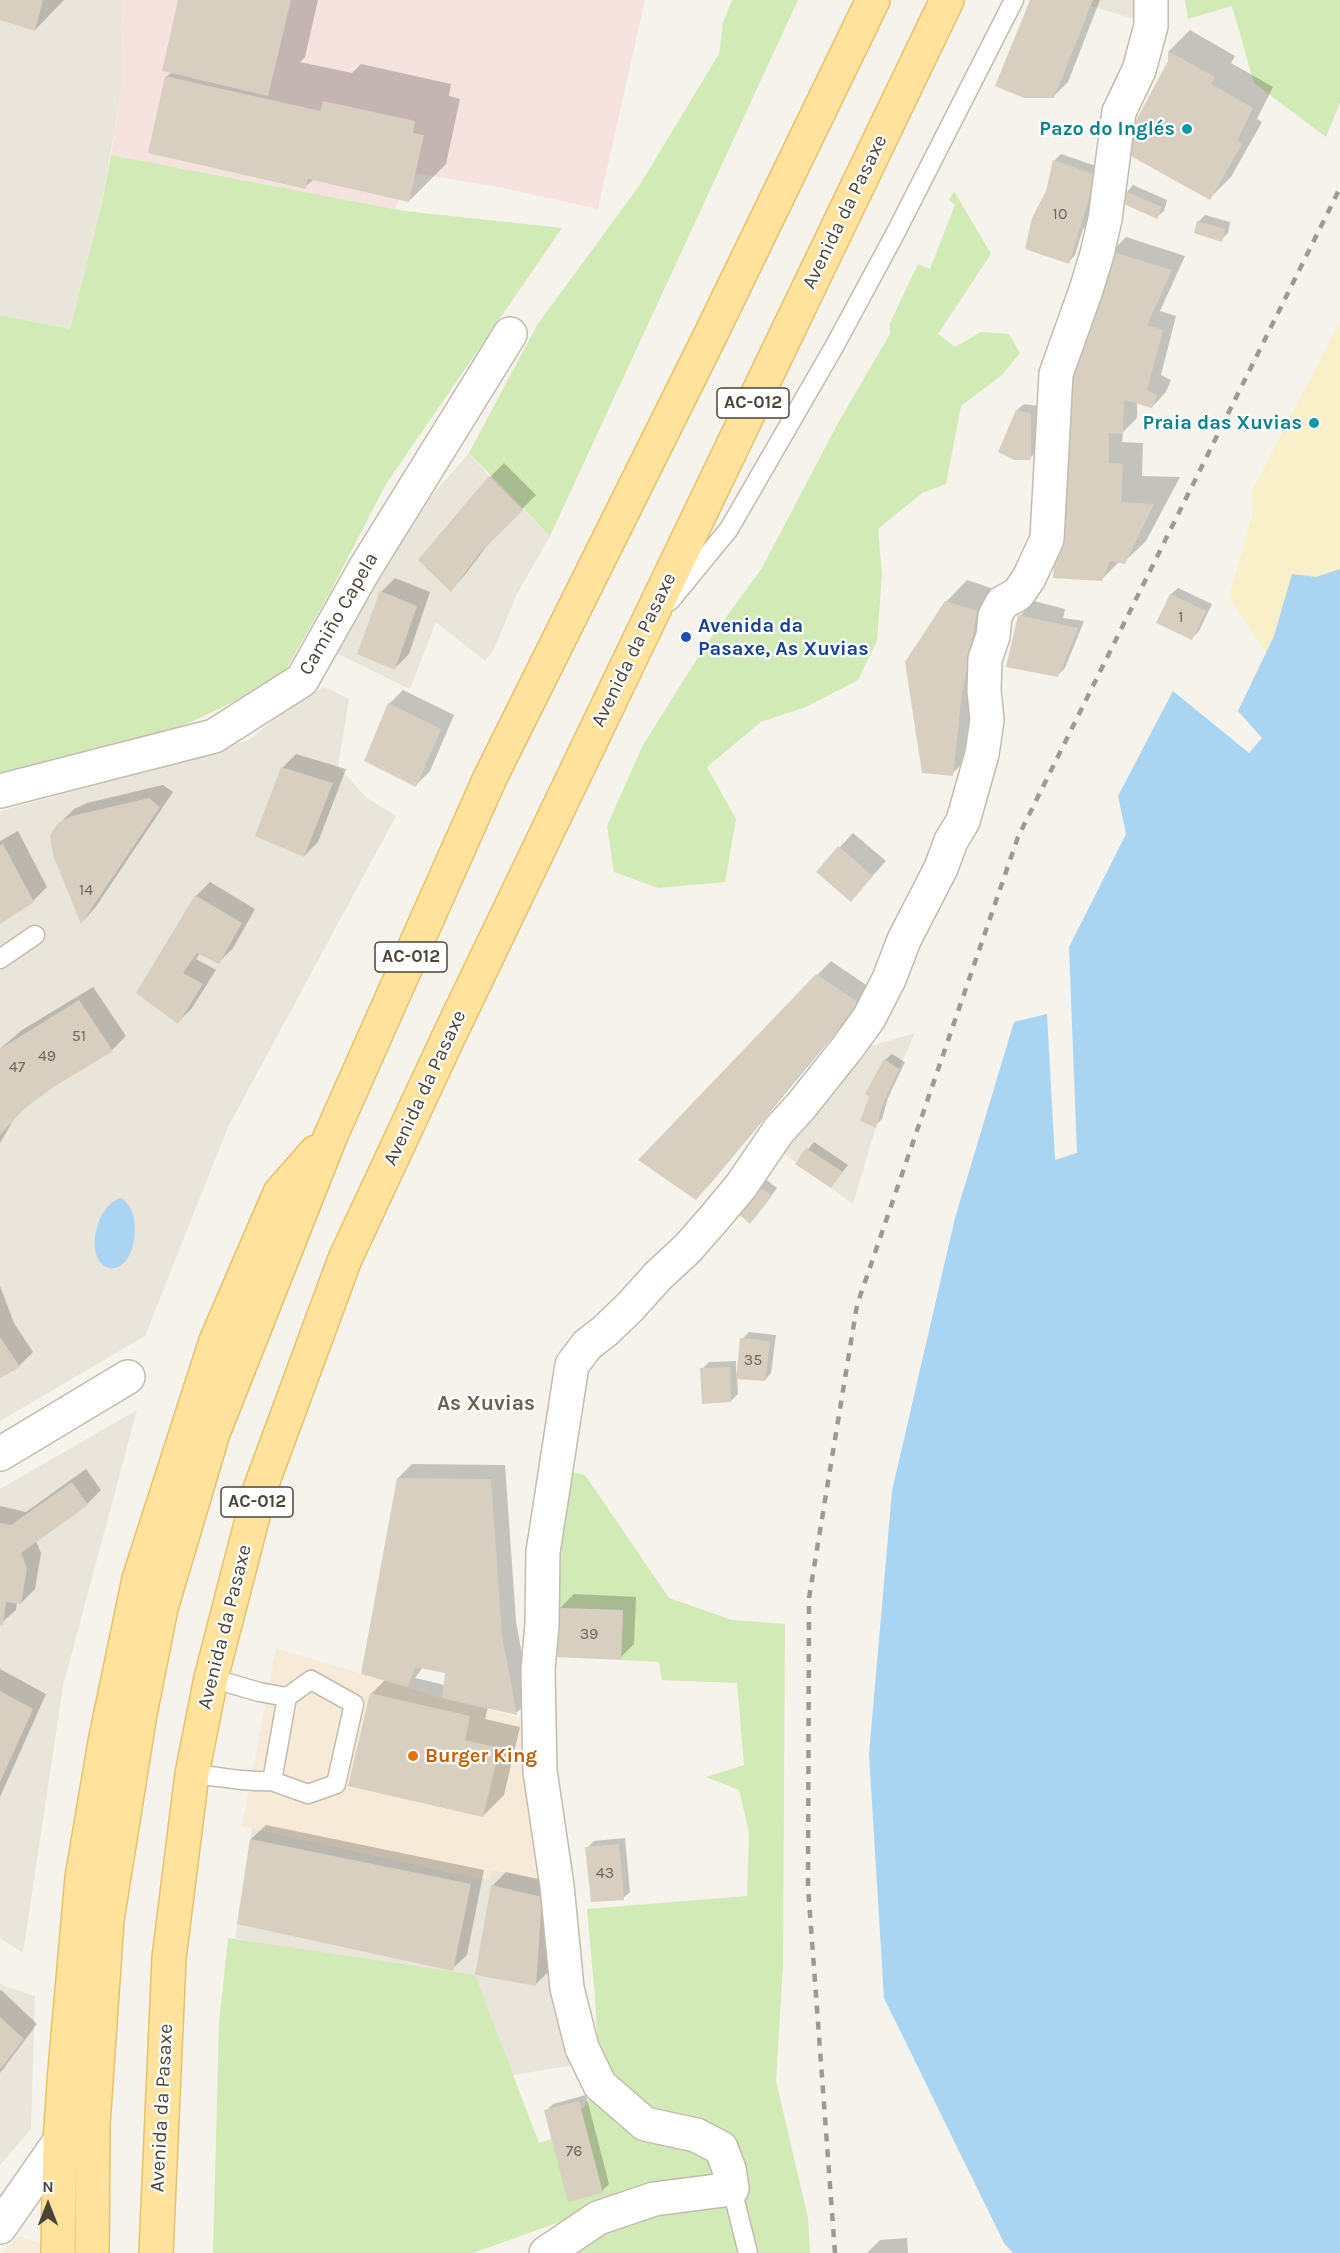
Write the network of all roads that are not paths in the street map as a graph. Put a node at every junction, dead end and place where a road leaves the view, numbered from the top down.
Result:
1 (873, 0) edge
2 (946, 0) edge
3 (1014, 0) edge
4 (1151, 0) edge
5 (510, 334) dead end
6 (639, 639) junction
7 (0, 791) edge
8 (35, 935) dead end
9 (0, 958) edge
10 (331, 1135) junction
11 (128, 1377) dead end
12 (0, 1454) edge
13 (211, 1678) junction
14 (287, 1697) junction
15 (192, 1774) junction
16 (272, 1781) junction
17 (60, 2141) junction
18 (732, 2189) junction
19 (0, 2228) edge
20 (747, 2246) edge
21 (58, 2253) edge
22 (92, 2253) edge
23 (156, 2253) edge
24 (546, 2253) edge

1 - 10 main road, AC-012
2 - 6 main road, Avenida da Pasaxe / AC-012
3 - 6 lane
4 - 18 street
5 - 7 street, Camiño Capela
6 - 13 main road, Avenida da Pasaxe / AC-012
8 - 9 lane
10 - 17 main road
10 - 22 main road, AC-012
11 - 12 street
13 - 14 lane
13 - 15 main road, Avenida da Pasaxe / AC-012
14 - 16 lane
14 - 16 lane
15 - 16 lane
15 - 23 main road, Avenida da Pasaxe / AC-012
17 - 19 street
17 - 21 main road
18 - 20 lane
18 - 24 street

